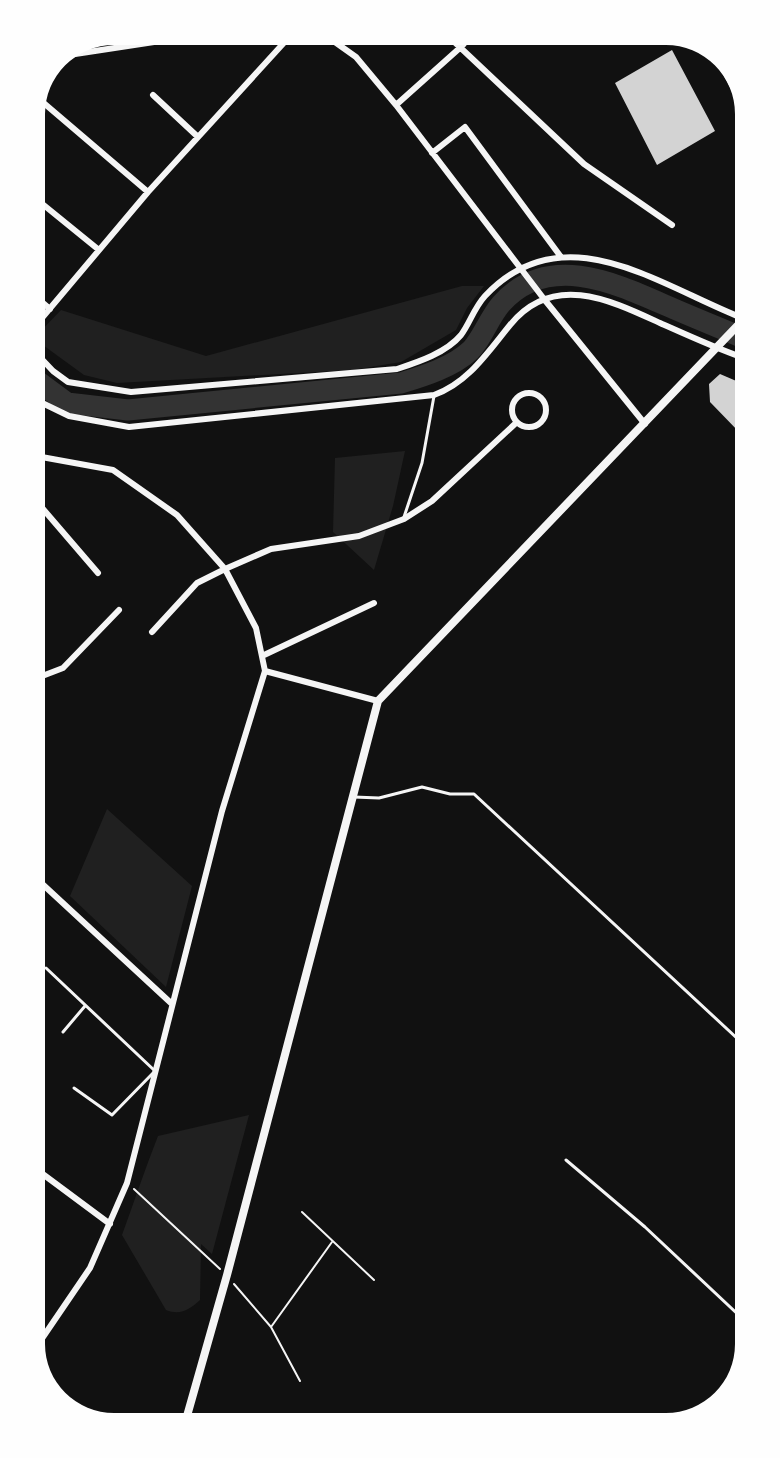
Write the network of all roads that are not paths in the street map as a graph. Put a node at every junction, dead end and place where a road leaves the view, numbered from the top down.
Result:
1 (129, 45) edge
2 (281, 45) edge
3 (340, 45) edge
4 (462, 46) joint
5 (84, 52) edge
6 (153, 95) dead end
7 (46, 105) edge
8 (396, 105) junction
9 (198, 137) junction
10 (432, 153) junction
11 (148, 192) junction
12 (45, 206) edge
13 (672, 225) dead end
14 (99, 250) junction
15 (561, 257) junction
16 (520, 267) junction
17 (544, 299) junction
18 (45, 304) edge
19 (51, 309) junction
20 (45, 315) edge
21 (735, 315) edge
22 (735, 329) edge
23 (717, 348) junction
24 (735, 355) edge
25 (45, 362) edge
26 (434, 395) junction
27 (45, 404) edge
28 (517, 422) junction
29 (645, 424) junction
30 (45, 458) edge
31 (45, 511) edge
32 (404, 519) junction
33 (225, 569) junction
34 (98, 573) dead end
35 (374, 603) dead end
36 (119, 610) dead end
37 (152, 632) dead end
38 (262, 656) junction
39 (265, 671) junction
40 (45, 675) edge
41 (378, 701) junction
42 (352, 797) junction
43 (45, 886) edge
44 (46, 968) dead end
45 (172, 1004) junction
46 (85, 1006) junction
47 (63, 1032) dead end
48 (735, 1036) edge
49 (155, 1071) junction
50 (74, 1088) dead end
51 (566, 1160) dead end
52 (45, 1176) edge
53 (110, 1224) junction
54 (735, 1312) edge
55 (45, 1333) edge
56 (188, 1413) edge

1 - 5 street
2 - 9 street
3 - 8 street
4 - 8 street
4 - 13 street
6 - 9 street
7 - 11 street
8 - 10 street
9 - 11 street
10 - 15 street
10 - 16 street
11 - 14 street
12 - 14 street
14 - 19 street
15 - 16 street
15 - 21 street
16 - 17 street
16 - 25 street
17 - 23 street
17 - 26 street
17 - 29 street
18 - 19 street
19 - 20 street
22 - 23 street
23 - 24 street
23 - 29 street
26 - 27 street
26 - 32 lane
28 - 28 street
28 - 32 street
29 - 41 street
30 - 33 street
31 - 34 street
32 - 33 street
33 - 37 street
33 - 38 street
35 - 38 street
36 - 40 street
38 - 39 street
39 - 41 street
39 - 45 street
41 - 42 street
42 - 48 lane
42 - 56 street
43 - 45 street
44 - 46 lane
45 - 49 street
46 - 47 lane
46 - 49 lane
49 - 50 lane
49 - 53 street
51 - 54 lane
52 - 53 street
53 - 55 street

